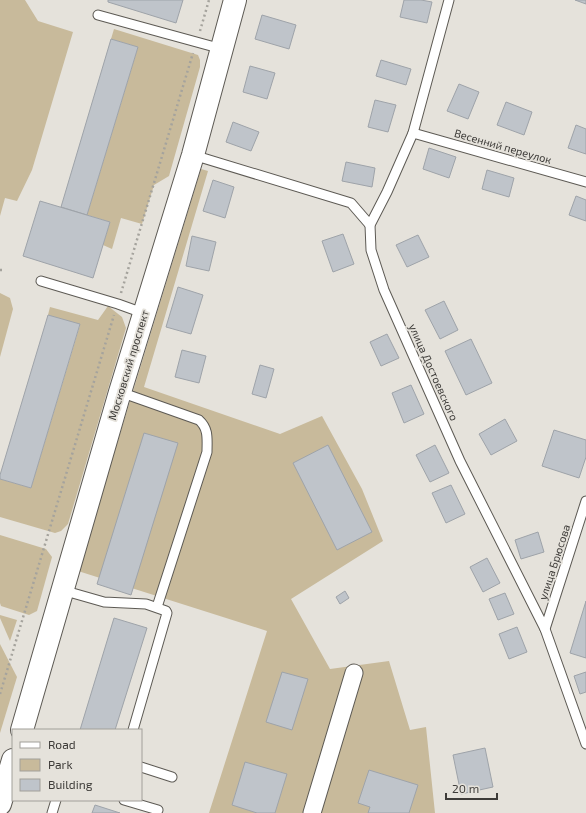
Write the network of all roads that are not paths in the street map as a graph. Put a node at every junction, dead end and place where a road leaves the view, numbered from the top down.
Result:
1 (235, 0) edge
2 (449, 0) edge
3 (98, 15) dead end
4 (222, 49) junction
5 (413, 133) junction
6 (193, 155) junction
7 (586, 182) edge
8 (370, 225) junction
9 (41, 281) dead end
10 (143, 313) junction
11 (120, 392) junction
12 (586, 501) edge
13 (62, 590) junction
14 (156, 608) junction
15 (545, 629) junction
16 (354, 673) dead end
17 (22, 729) edge
18 (133, 729) edge
19 (586, 744) edge
20 (12, 763) edge
21 (142, 767) edge
22 (172, 777) dead end
23 (56, 801) edge
24 (127, 801) edge
25 (0, 804) edge
26 (158, 810) dead end
27 (52, 813) edge
28 (312, 813) edge

1 - 4 street, Московский проспект
2 - 5 lane
3 - 4 lane
4 - 6 street, Московский проспект
5 - 7 lane, Весенний переулок
5 - 8 lane
6 - 8 lane
6 - 10 street, Московский проспект
8 - 15 lane, улица Достоевского
9 - 10 lane
10 - 11 street, Московский проспект
11 - 13 street, Московский проспект
11 - 14 lane
12 - 15 lane, улица Брюсова
13 - 14 lane
13 - 17 street, Московский проспект
14 - 18 lane
15 - 19 lane, улица Достоевского
16 - 28 street
20 - 25 street
21 - 22 lane
23 - 27 lane
24 - 26 lane

